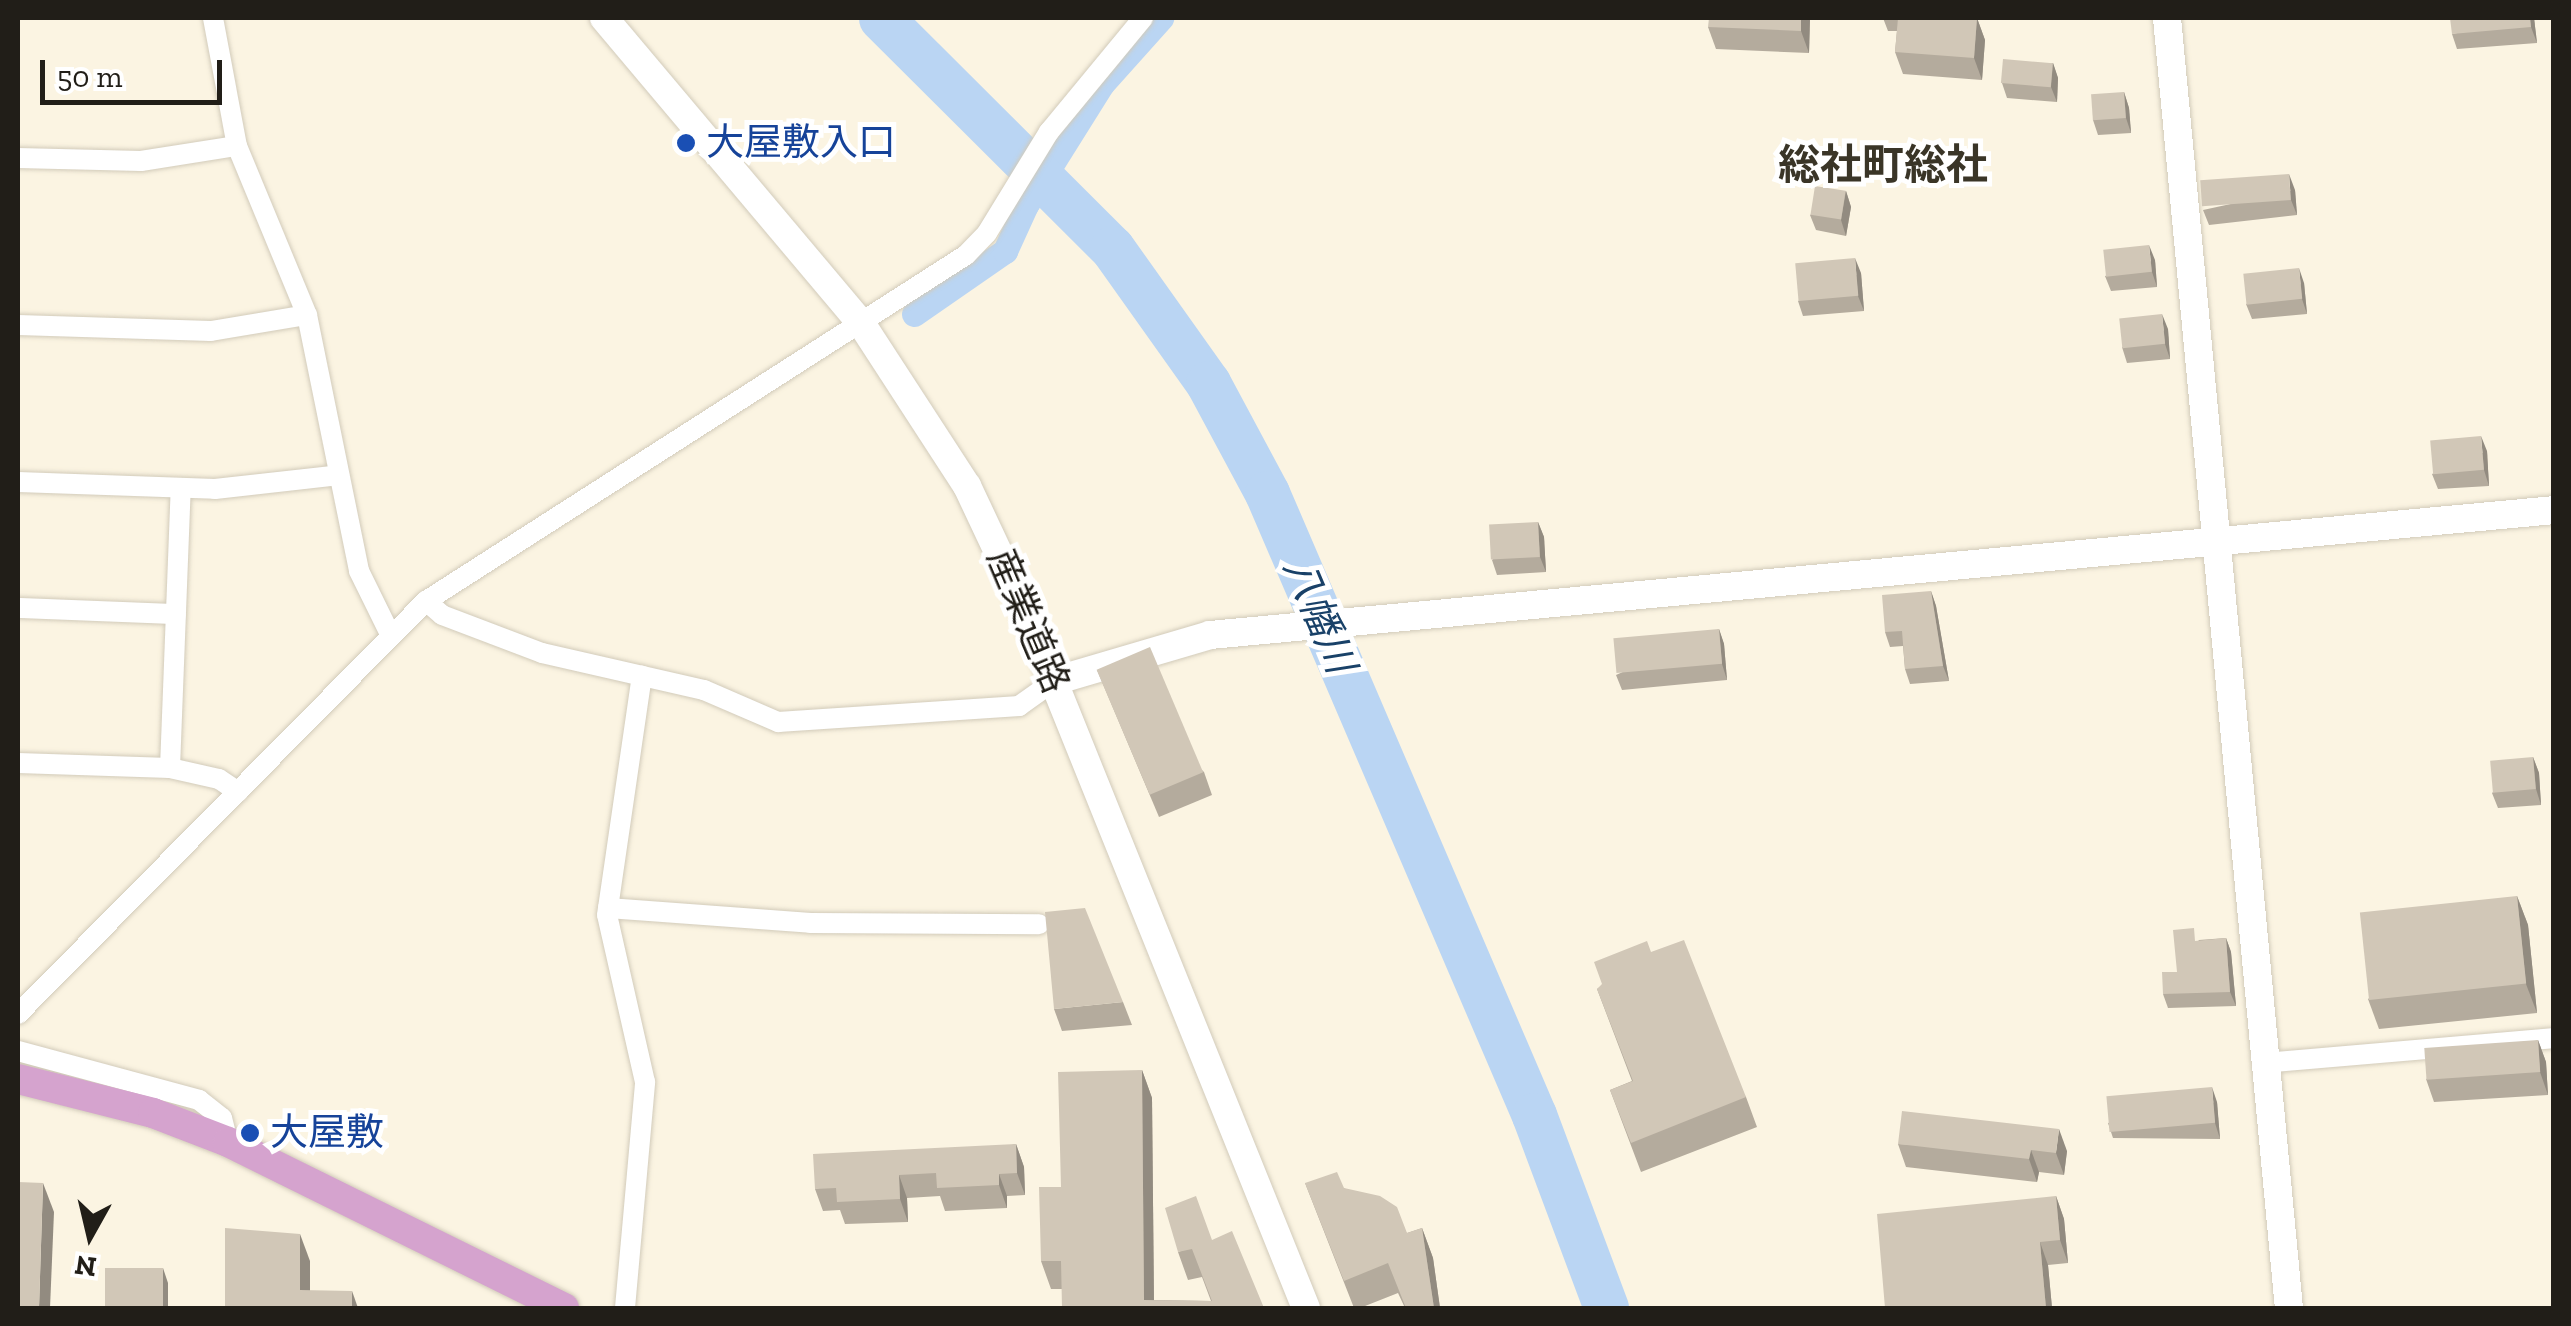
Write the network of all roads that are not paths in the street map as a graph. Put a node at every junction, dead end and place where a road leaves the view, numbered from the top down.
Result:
1 (213, 18) edge
2 (604, 18) edge
3 (1143, 18) edge
4 (2167, 18) edge
5 (236, 146) junction
6 (18, 158) edge
7 (307, 316) junction
8 (18, 325) edge
9 (862, 326) junction
10 (338, 475) junction
11 (18, 482) edge
12 (181, 488) junction
13 (2554, 510) edge
14 (2214, 538) junction
15 (426, 601) junction
16 (18, 608) edge
17 (176, 614) junction
18 (392, 636) junction
19 (642, 676) junction
20 (1054, 681) junction
21 (18, 764) edge
22 (170, 768) junction
23 (238, 792) junction
24 (608, 908) junction
25 (1039, 924) dead end
26 (18, 1014) edge
27 (2554, 1038) edge
28 (18, 1051) edge
29 (2263, 1062) junction
30 (18, 1079) edge
31 (228, 1142) junction
32 (564, 1308) edge
33 (625, 1308) edge
34 (1306, 1308) edge
35 (2289, 1308) edge

1 - 5 street
2 - 9 street, 産業道路
3 - 9 street
4 - 14 street
5 - 6 street
5 - 7 street
7 - 8 street
7 - 10 street
9 - 15 street
9 - 20 street, 産業道路
10 - 12 street
10 - 18 street
11 - 12 street
12 - 17 street
13 - 14 street
14 - 20 street
14 - 29 street
15 - 18 street
15 - 19 street
16 - 17 street
17 - 22 street
18 - 23 street
19 - 20 street
19 - 24 street
20 - 34 street, 産業道路
21 - 22 street
22 - 23 street
23 - 26 street
24 - 25 street
24 - 33 street
27 - 29 street
28 - 31 street
29 - 35 street
30 - 31 main road
31 - 32 main road

